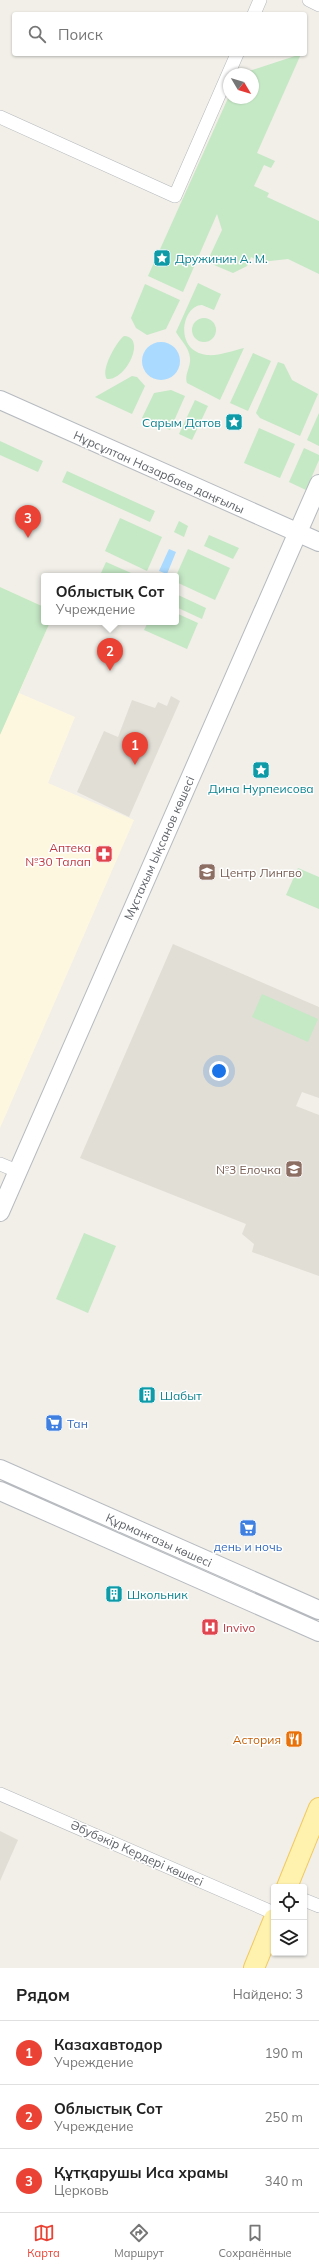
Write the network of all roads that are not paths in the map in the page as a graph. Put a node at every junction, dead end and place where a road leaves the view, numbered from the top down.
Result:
1 (260, 0) edge
2 (309, 0) edge
3 (319, 4) edge
4 (255, 12) edge
5 (235, 56) edge
6 (0, 117) edge
7 (0, 400) edge
8 (319, 484) edge
9 (297, 533) junction
10 (319, 542) edge
11 (0, 1164) edge
12 (17, 1171) junction
13 (0, 1212) edge
14 (0, 1469) edge
15 (0, 1491) edge
16 (319, 1610) edge
17 (319, 1632) edge
18 (0, 1794) edge
19 (319, 1808) edge
20 (288, 1884) edge
21 (307, 1901) edge
22 (319, 1906) edge
23 (271, 1912) edge
24 (274, 1920) edge
25 (254, 1968) edge

1 - 4 street
2 - 3 street
5 - 6 street
7 - 9 street, Нұрсұлтан Назарбаев даңғылы
8 - 9 street, Мұстахым Ықсанов көшесі
9 - 10 street, Нұрсұлтан Назарбаев даңғылы
9 - 12 street, Мұстахым Ықсанов көшесі
11 - 12 street
12 - 13 street, Мұстахым Ықсанов көшесі
14 - 16 street, Құрманғазы көшесі
15 - 17 street
18 - 23 street, Әбубәкір Кердері көшесі
19 - 20 main road
21 - 22 street
24 - 25 main road

